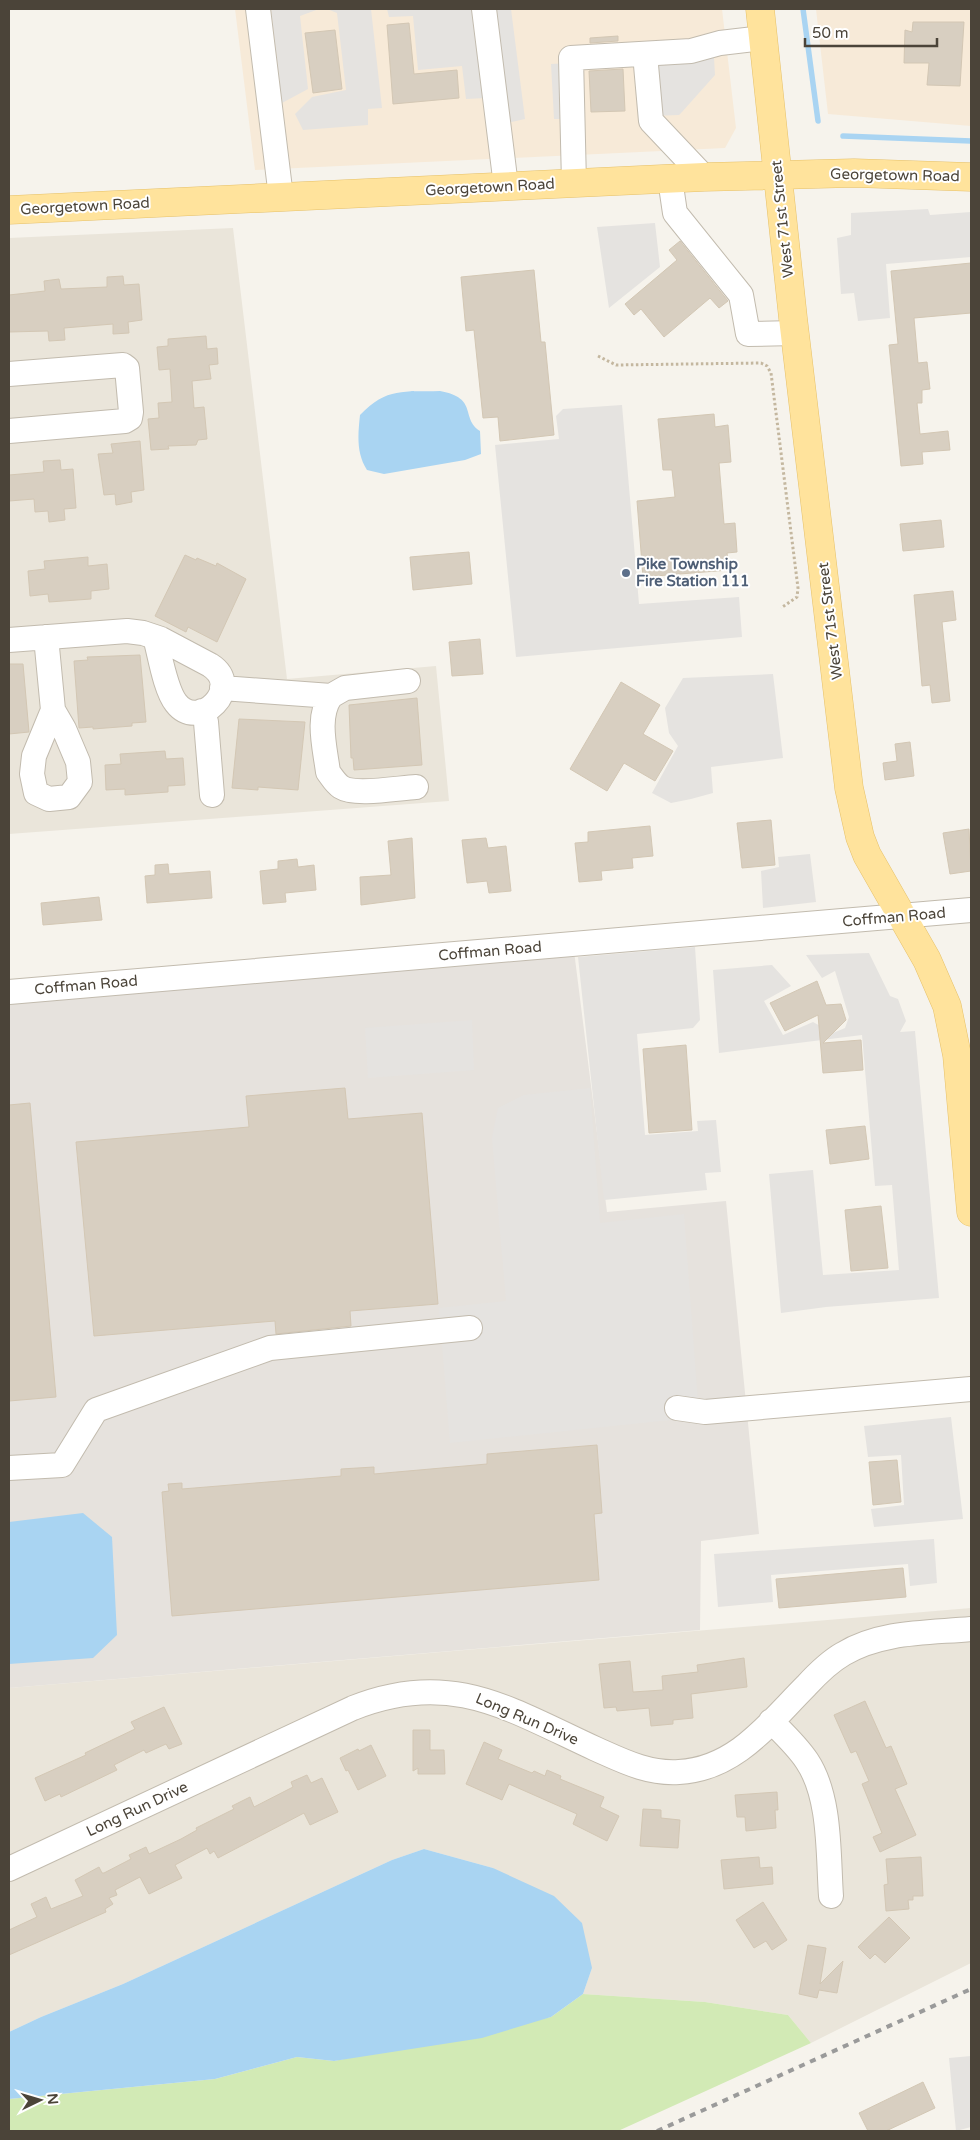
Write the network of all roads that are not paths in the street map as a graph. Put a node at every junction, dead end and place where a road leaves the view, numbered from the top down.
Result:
1 (258, 9) edge
2 (484, 9) edge
3 (760, 9) edge
4 (763, 38) junction
5 (646, 54) junction
6 (778, 175) junction
7 (704, 177) junction
8 (971, 177) edge
9 (670, 178) junction
10 (574, 183) junction
11 (506, 186) junction
12 (281, 197) junction
13 (9, 210) edge
14 (795, 334) junction
15 (9, 374) edge
16 (9, 431) edge
17 (46, 637) junction
18 (155, 637) junction
19 (9, 640) edge
20 (408, 681) dead end
21 (222, 688) junction
22 (331, 696) junction
23 (53, 710) dead end
24 (202, 711) junction
25 (416, 787) dead end
26 (212, 795) dead end
27 (971, 910) edge
28 (901, 916) junction
29 (9, 992) edge
30 (969, 1170) edge
31 (971, 1212) edge
32 (470, 1328) dead end
33 (971, 1389) edge
34 (677, 1408) dead end
35 (9, 1468) edge
36 (971, 1629) edge
37 (771, 1722) junction
38 (9, 1869) edge
39 (831, 1896) dead end

1 - 12 street
2 - 11 street
3 - 4 main road, West 71st Street
4 - 5 street
4 - 6 main road, West 71st Street
5 - 7 street
5 - 10 street
6 - 7 main road, Georgetown Road
6 - 8 main road, Georgetown Road
6 - 14 main road, West 71st Street
7 - 9 main road, Georgetown Road
9 - 10 main road, Georgetown Road
9 - 14 street
10 - 11 main road, Georgetown Road
11 - 12 main road, Georgetown Road
12 - 13 main road, Georgetown Road
14 - 28 main road, West 71st Street
15 - 16 street
17 - 18 street
17 - 19 street
17 - 23 street
18 - 21 street
18 - 24 street
20 - 22 street
21 - 22 street
21 - 24 street
22 - 25 street
24 - 26 street
27 - 28 street, Coffman Road
28 - 29 street, Coffman Road
28 - 30 main road, West 71st Street
30 - 31 main road, West 71st Street
32 - 35 street
33 - 34 street
36 - 37 street, Long Run Drive
37 - 38 street, Long Run Drive
37 - 39 street

